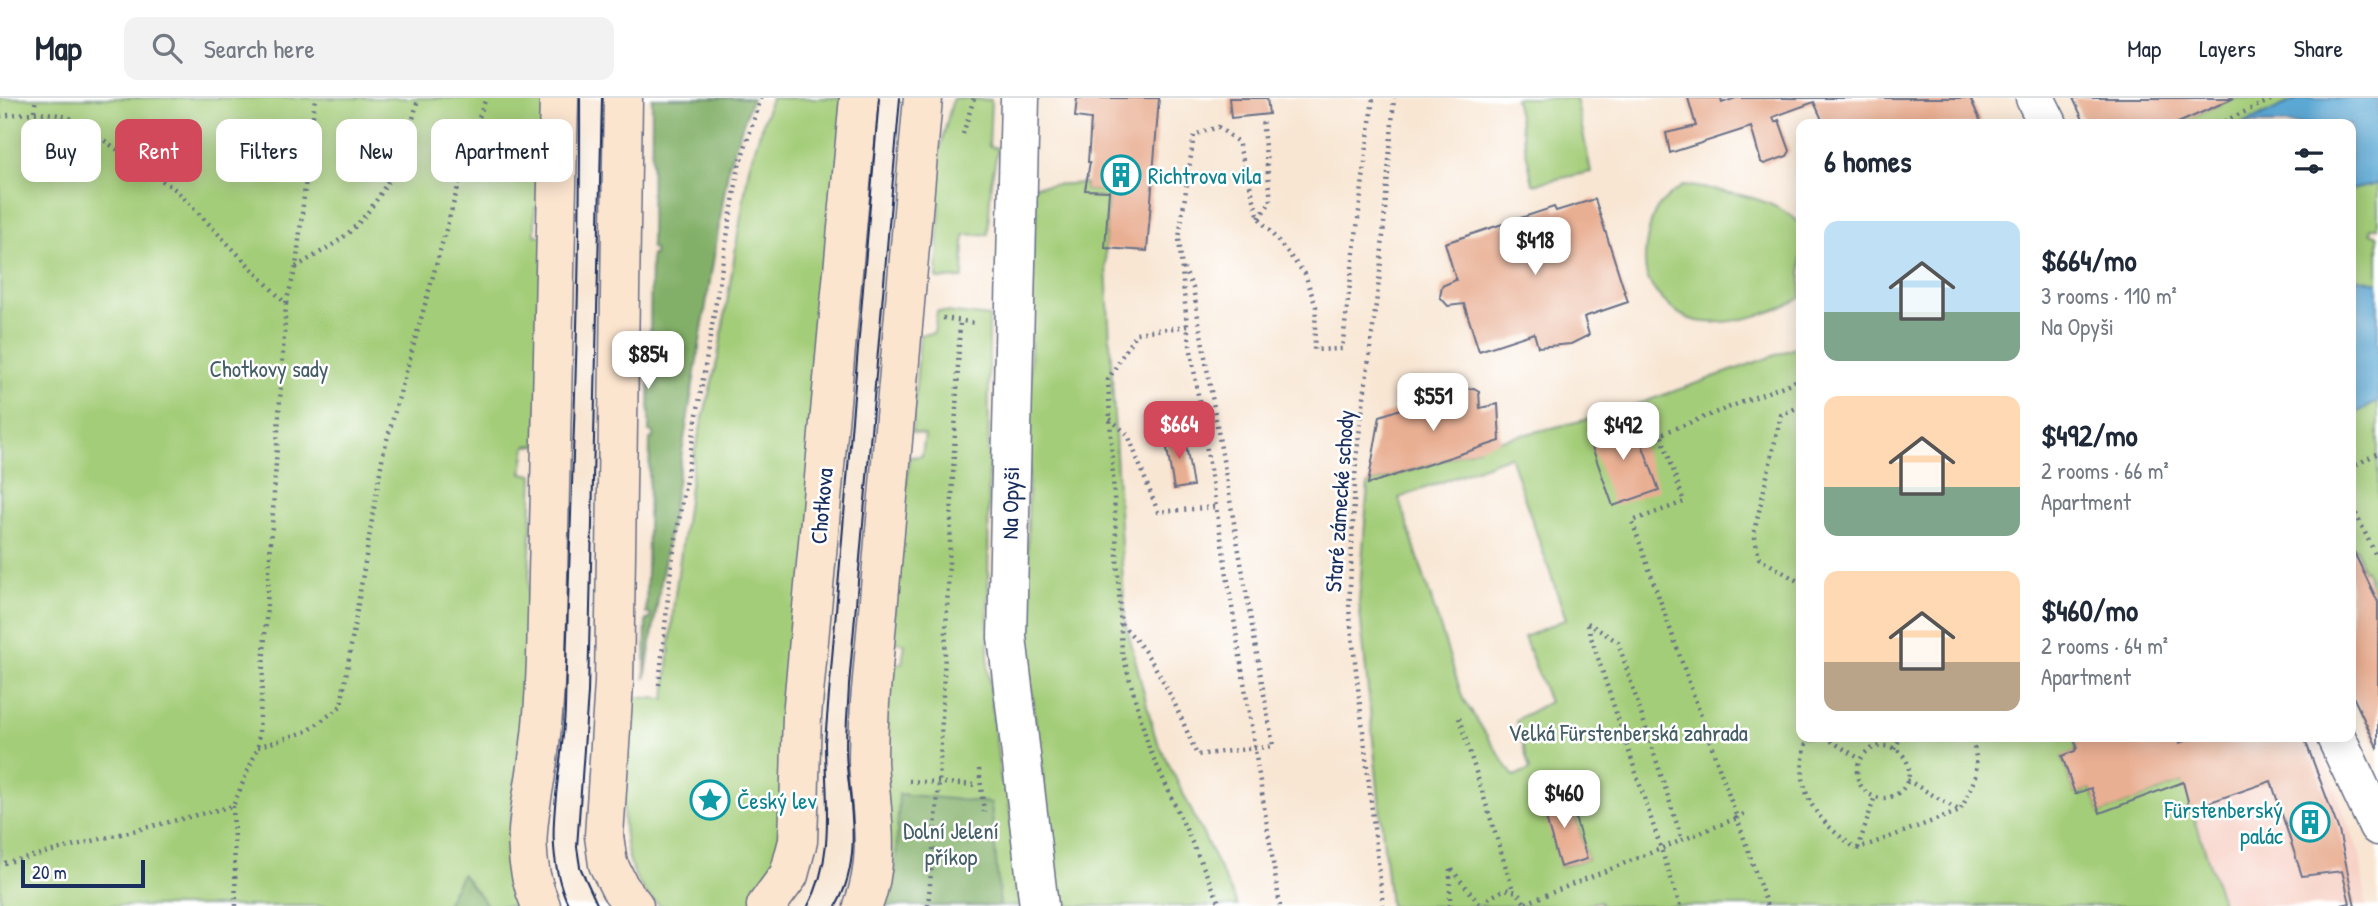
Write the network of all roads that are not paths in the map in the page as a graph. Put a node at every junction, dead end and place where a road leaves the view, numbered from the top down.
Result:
1 (559, 98) edge
2 (623, 98) edge
3 (859, 98) edge
4 (923, 98) edge
5 (1020, 98) edge
6 (2035, 98) edge
7 (2046, 119) edge
8 (2338, 742) edge
9 (2378, 826) edge
10 (541, 906) edge
11 (634, 906) edge
12 (766, 906) edge
13 (863, 906) edge
14 (1039, 906) edge

1 - 10 main road
2 - 11 main road
3 - 12 main road, Chotkova
4 - 13 main road
5 - 14 street, Na Opyši
6 - 7 street
8 - 9 street

